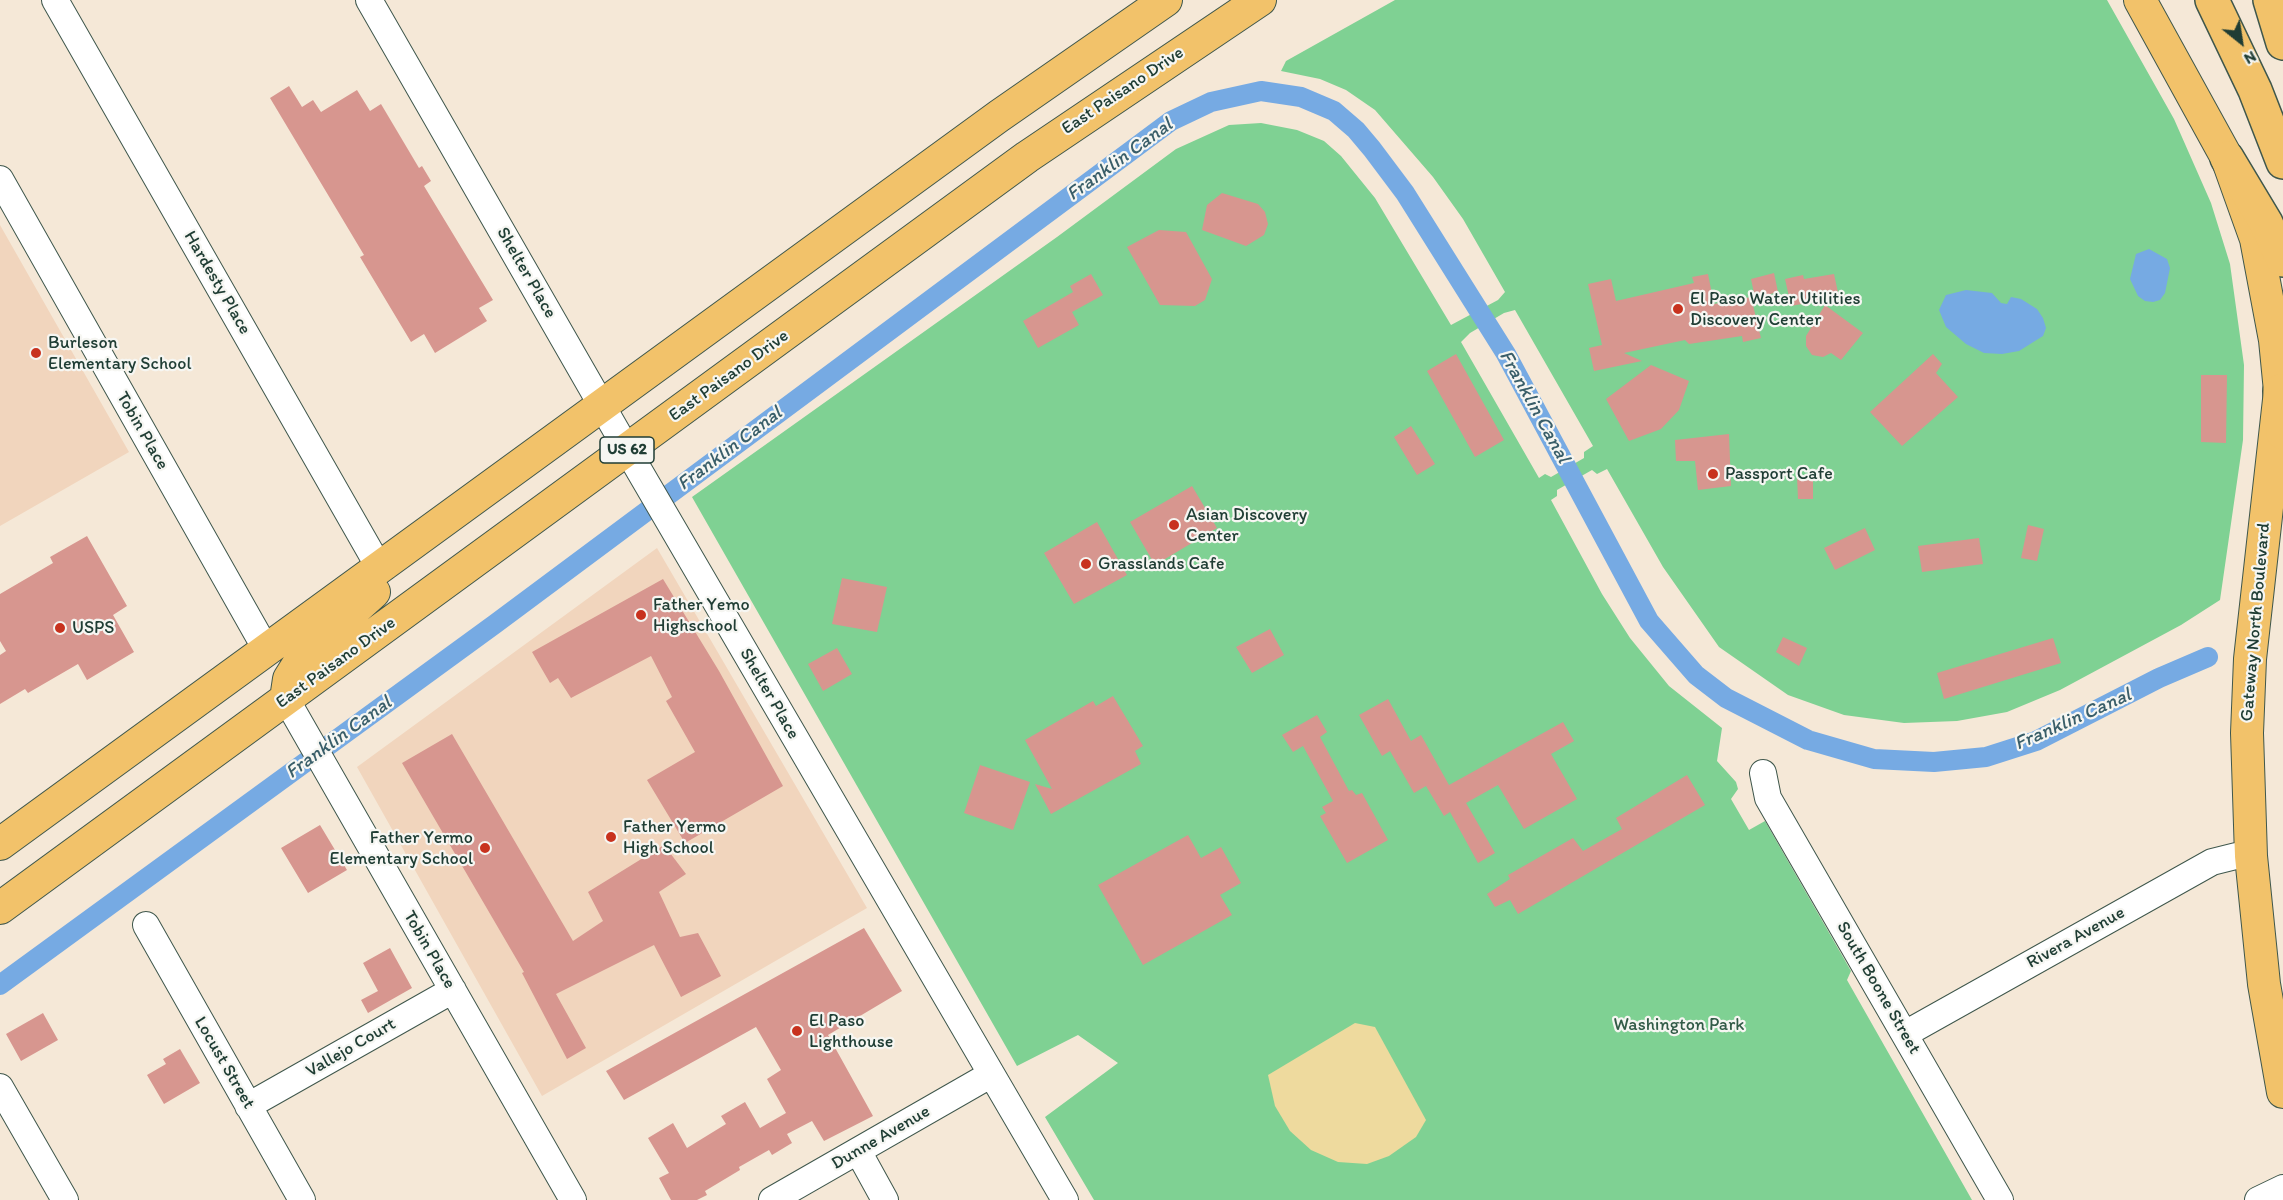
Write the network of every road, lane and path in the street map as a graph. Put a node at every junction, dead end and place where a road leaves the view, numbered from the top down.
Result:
1 (55, 0) edge
2 (369, 0) edge
3 (1166, 0) edge
4 (1260, 0) edge
5 (2140, 0) edge
6 (2212, 0) edge
7 (2227, 158) junction
8 (2283, 162) edge
9 (0, 179) edge
10 (2283, 260) edge
11 (2280, 391) junction
12 (603, 408) junction
13 (2283, 433) edge
14 (627, 450) junction
15 (411, 544) junction
16 (379, 567) junction
17 (267, 651) junction
18 (286, 699) junction
19 (1763, 773) dead end
20 (0, 844) edge
21 (2251, 856) junction
22 (0, 908) edge
23 (146, 925) dead end
24 (453, 990) junction
25 (1905, 1034) junction
26 (990, 1075) junction
27 (0, 1087) edge
28 (2283, 1092) edge
29 (248, 1106) junction
30 (858, 1151) junction
31 (2283, 1188) edge
32 (65, 1200) edge
33 (302, 1200) edge
34 (573, 1200) edge
35 (772, 1200) edge
36 (885, 1200) edge
37 (1065, 1200) edge
38 (2000, 1200) edge
39 (2258, 1200) edge

1 - 16 street, Hardesty Place
2 - 12 street, Shelter Place
3 - 12 main road, US 62
4 - 14 main road, East Paisano Drive / US 62
5 - 7 main road, Gateway North Boulevard
6 - 8 highway
7 - 10 highway
7 - 11 main road, Gateway North Boulevard
9 - 17 street, Tobin Place
11 - 13 highway
11 - 21 main road, Gateway North Boulevard
12 - 14 street, Shelter Place
12 - 15 main road, US 62
14 - 18 main road, East Paisano Drive / US 62
14 - 26 street, Shelter Place
15 - 16 main road, US 62
15 - 18 main road
16 - 17 main road, US 62
17 - 20 main road, US 62
18 - 22 main road, East Paisano Drive / US 62
18 - 24 street, Tobin Place
19 - 25 street, South Boone Street
21 - 25 street, Rivera Avenue
21 - 28 main road, Gateway North Boulevard
23 - 29 street, Locust Street
24 - 29 street, Vallejo Court
24 - 34 street, Tobin Place
25 - 38 street, South Boone Street
26 - 30 street, Dunne Avenue
26 - 37 street, Shelter Place
27 - 32 street
29 - 33 street, Locust Street
30 - 35 street, Dunne Avenue
30 - 36 street
31 - 39 street

